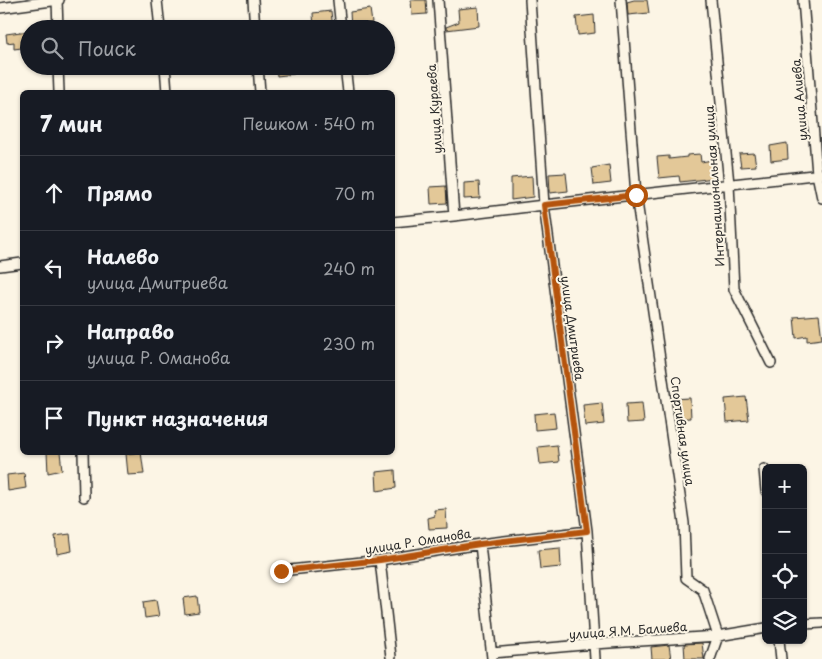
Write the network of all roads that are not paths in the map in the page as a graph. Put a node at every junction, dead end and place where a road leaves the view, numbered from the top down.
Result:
1 (58, 0) edge
2 (157, 0) edge
3 (253, 0) edge
4 (338, 0) edge
5 (438, 0) edge
6 (530, 0) edge
7 (621, 0) edge
8 (711, 0) edge
9 (803, 0) edge
10 (12, 3) edge
11 (0, 8) edge
12 (58, 20) edge
13 (159, 20) edge
14 (254, 20) edge
15 (340, 20) edge
16 (58, 75) edge
17 (165, 75) edge
18 (259, 75) edge
19 (346, 75) edge
20 (59, 90) edge
21 (168, 90) edge
22 (260, 90) edge
23 (348, 90) edge
24 (820, 174) edge
25 (728, 184) junction
26 (636, 195) junction
27 (822, 198) edge
28 (544, 205) junction
29 (454, 216) junction
30 (395, 222) edge
31 (20, 263) edge
32 (0, 266) edge
33 (771, 362) dead end
34 (83, 455) edge
35 (84, 497) dead end
36 (587, 531) junction
37 (480, 544) junction
38 (380, 560) junction
39 (281, 571) dead end
40 (822, 623) edge
41 (807, 624) edge
42 (762, 629) edge
43 (718, 636) junction
44 (594, 644) junction
45 (779, 644) edge
46 (492, 656) edge
47 (391, 657) dead end
48 (595, 659) edge
49 (710, 659) edge
50 (781, 659) edge

1 - 10 street
1 - 12 street
2 - 13 street
3 - 14 street
4 - 15 street
5 - 29 street, улица Кураева
6 - 28 street, улица Дмитриева
7 - 26 street
8 - 25 street, Интернациональная улица
9 - 24 street, улица Алиева
10 - 11 street
16 - 20 street
17 - 21 street
18 - 22 street
19 - 23 street
24 - 25 street
24 - 27 street, улица Алиева
25 - 26 street
25 - 33 street, Интернациональная улица
26 - 28 street
26 - 43 street, Спортивная улица
28 - 29 street
28 - 36 street, улица Дмитриева
29 - 30 street
31 - 32 street
34 - 35 street
36 - 37 street, улица Р. Оманова
36 - 44 street, улица Дмитриева
37 - 38 street, улица Р. Оманова
37 - 46 street
38 - 39 street, улица Р. Оманова
38 - 47 street
40 - 41 street
42 - 43 street, улица Я.М. Балиева
43 - 44 street, улица Я.М. Балиева
43 - 49 street
44 - 46 street, улица Я.М. Балиева
44 - 48 street, улица Дмитриева
45 - 50 street

